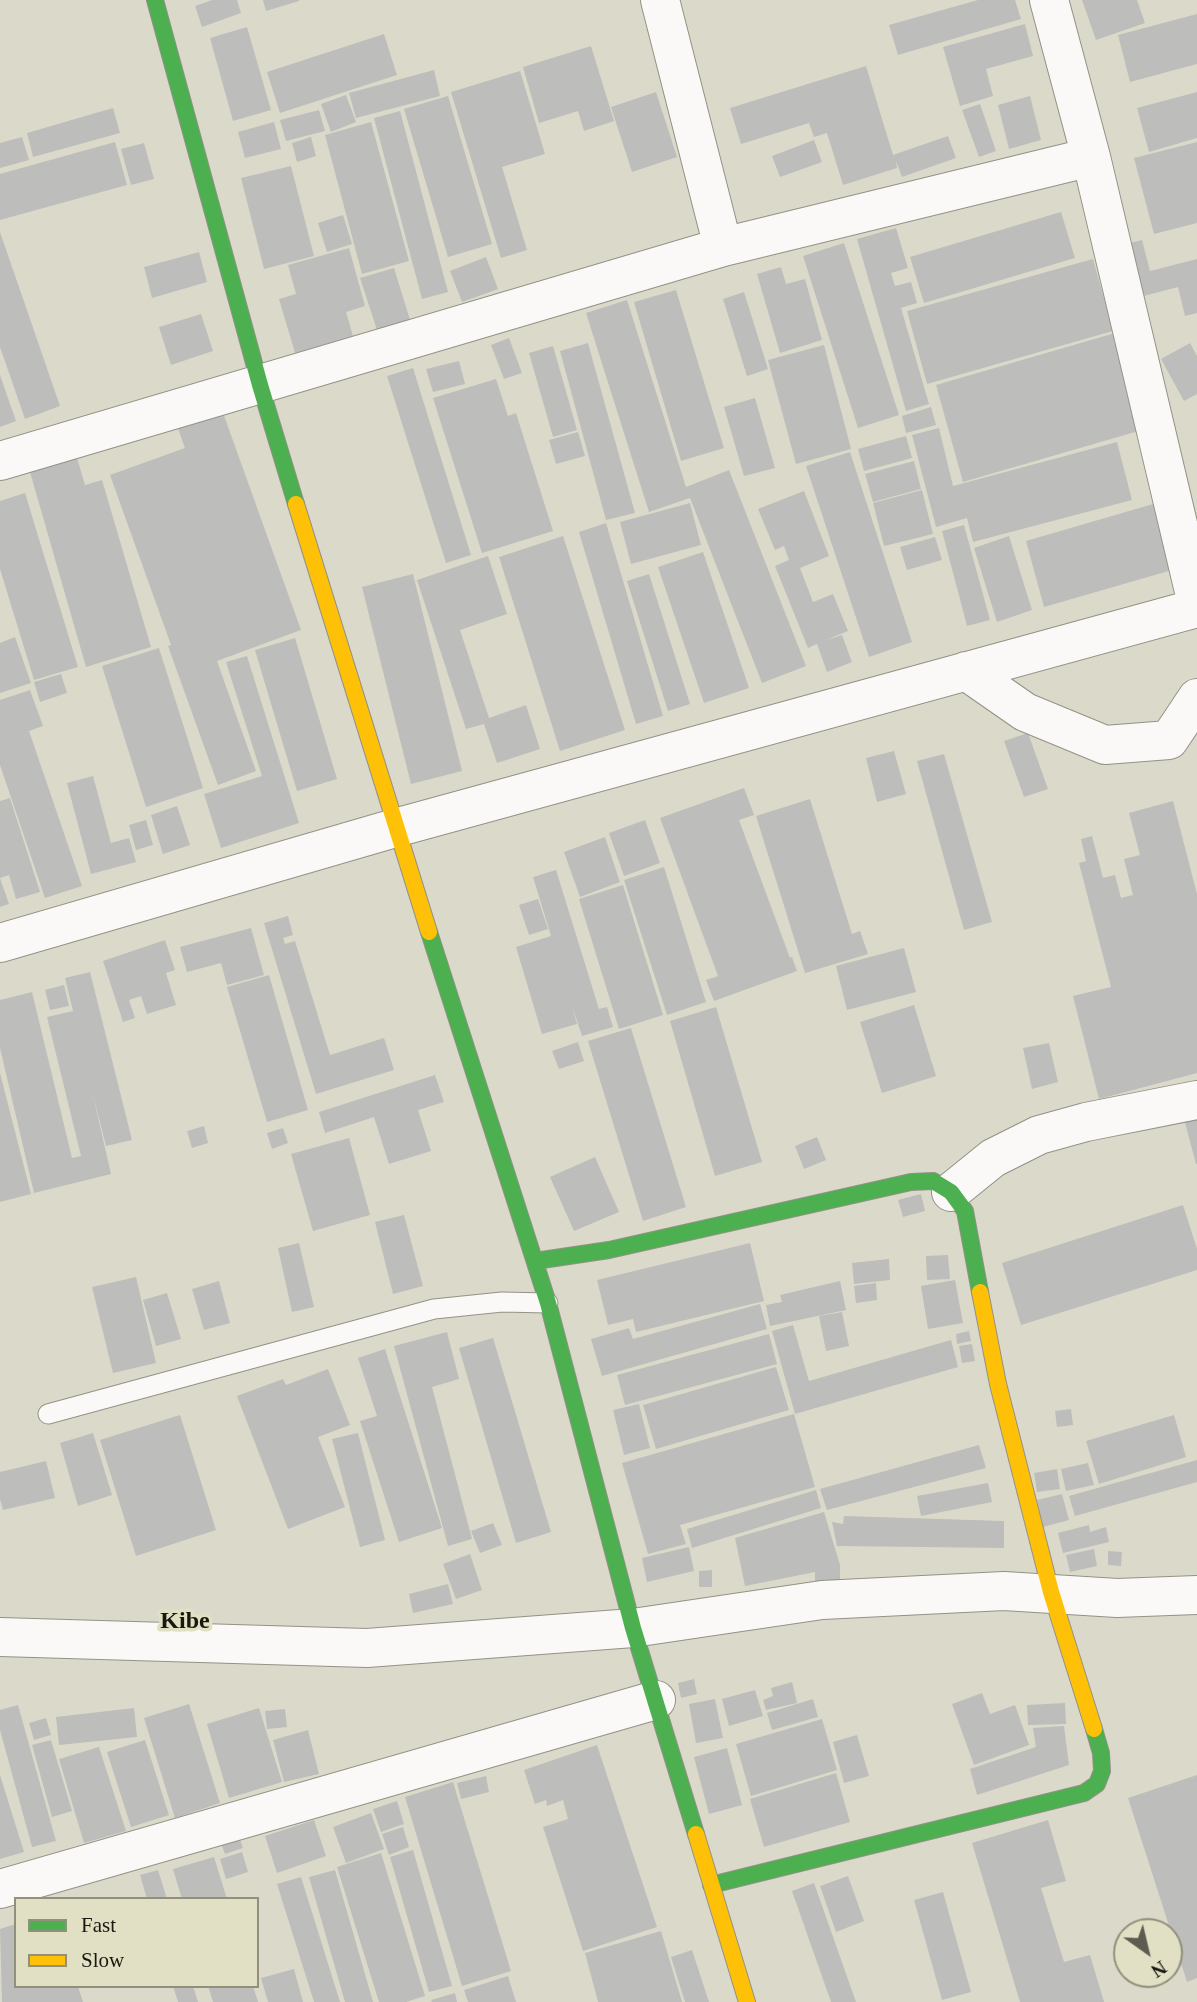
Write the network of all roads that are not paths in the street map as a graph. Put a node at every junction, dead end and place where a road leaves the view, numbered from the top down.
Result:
1 (155, 0) edge
2 (660, 0) edge
3 (1049, 0) edge
4 (1091, 157) junction
5 (723, 247) junction
6 (260, 386) junction
7 (0, 461) edge
8 (1197, 606) edge
9 (966, 671) junction
10 (1197, 698) edge
11 (395, 828) junction
12 (0, 943) edge
13 (1197, 1100) edge
14 (951, 1192) junction
15 (535, 1261) junction
16 (548, 1303) junction
17 (48, 1414) dead end
18 (1051, 1592) junction
19 (1197, 1595) edge
20 (633, 1628) junction
21 (0, 1637) edge
22 (656, 1700) junction
23 (711, 1885) junction
24 (0, 1889) edge
25 (747, 2002) edge

1 - 6 street
2 - 5 street
3 - 4 street
4 - 5 street
4 - 8 street
5 - 6 street
6 - 7 street
6 - 11 street
8 - 9 street
9 - 10 street
9 - 11 street
11 - 12 street
11 - 15 street
13 - 14 street
14 - 15 street
14 - 18 street
15 - 16 street
16 - 17 lane
16 - 20 street
18 - 19 street
18 - 20 street
18 - 23 street
20 - 21 street
20 - 22 street
22 - 23 street
22 - 24 street
23 - 25 street

